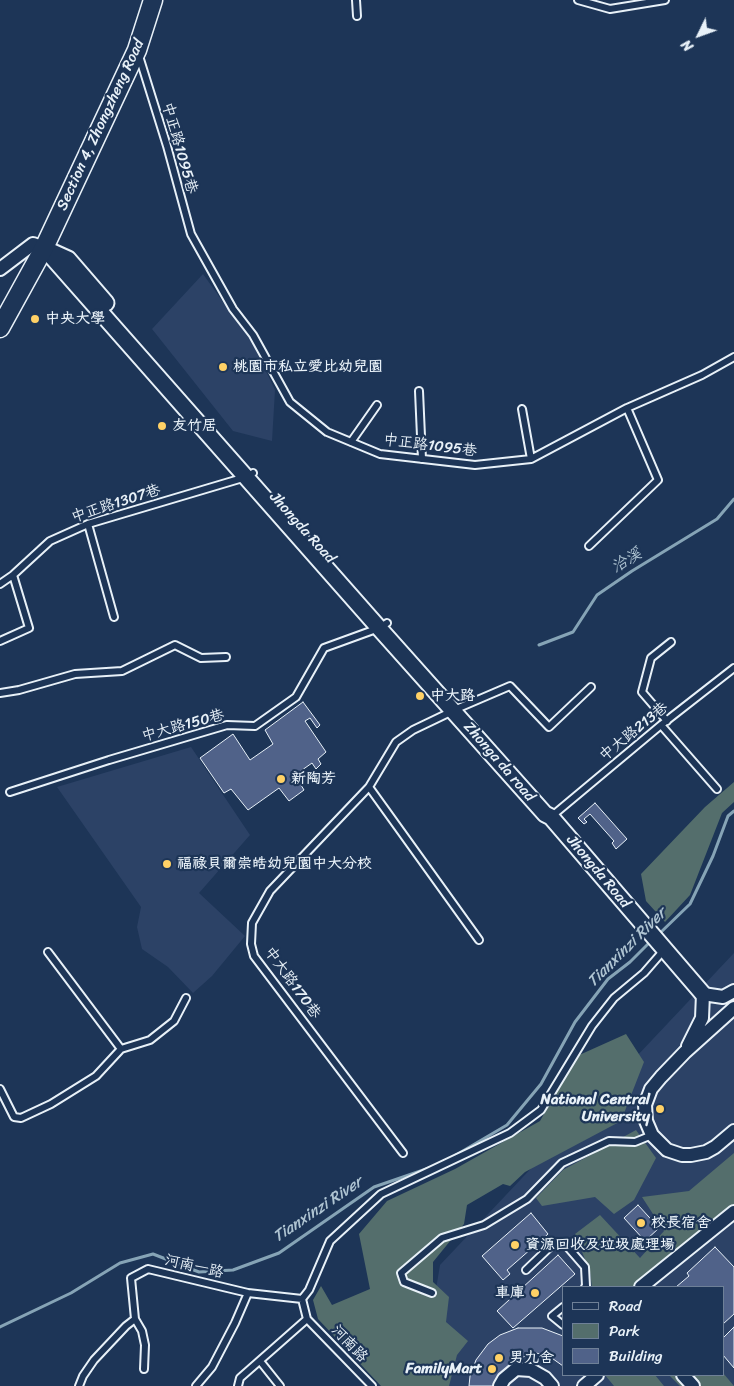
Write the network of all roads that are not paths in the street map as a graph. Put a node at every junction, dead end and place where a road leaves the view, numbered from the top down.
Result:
1 (153, 0) edge
2 (356, 0) edge
3 (578, 0) edge
4 (665, 0) edge
5 (357, 16) dead end
6 (137, 50) junction
7 (44, 248) junction
8 (0, 268) edge
9 (0, 328) edge
10 (734, 357) edge
11 (419, 391) dead end
12 (377, 406) dead end
13 (626, 408) junction
14 (522, 409) dead end
15 (351, 442) junction
16 (422, 459) junction
17 (531, 459) junction
18 (250, 475) junction
19 (88, 524) junction
20 (590, 546) dead end
21 (13, 575) junction
22 (0, 584) edge
23 (114, 617) dead end
24 (383, 625) junction
25 (0, 641) edge
26 (671, 642) dead end
27 (226, 657) dead end
28 (734, 668) edge
29 (591, 687) dead end
30 (0, 693) edge
31 (458, 709) junction
32 (664, 723) junction
33 (369, 787) junction
34 (717, 788) dead end
35 (10, 792) dead end
36 (551, 817) junction
37 (479, 940) dead end
38 (662, 948) junction
39 (48, 952) dead end
40 (734, 991) edge
41 (703, 994) junction
42 (186, 998) dead end
43 (734, 1008) edge
44 (121, 1050) junction
45 (685, 1052) junction
46 (0, 1089) edge
47 (734, 1131) edge
48 (652, 1135) junction
49 (403, 1153) dead end
50 (734, 1212) edge
51 (526, 1270) dead end
52 (586, 1286) edge
53 (642, 1286) edge
54 (248, 1293) junction
55 (432, 1293) dead end
56 (302, 1299) junction
57 (562, 1308) edge
58 (135, 1319) junction
59 (307, 1319) junction
60 (562, 1324) edge
61 (260, 1361) junction
62 (144, 1369) dead end
63 (684, 1376) edge
64 (79, 1386) edge
65 (196, 1386) edge
66 (238, 1386) edge
67 (280, 1386) edge
68 (372, 1386) edge
69 (500, 1386) edge
70 (552, 1386) edge
71 (693, 1386) edge

1 - 6 main road, Section 4, Zhongzheng Road
2 - 5 lane
3 - 4 lane
6 - 7 main road, Section 4, Zhongzheng Road
6 - 15 lane, 中正路1095巷
7 - 8 street
7 - 9 main road, Section 4, Zhongzheng Road
7 - 18 street, Jhongda Road
10 - 13 lane, 中正路1095巷
11 - 16 lane
12 - 15 lane
13 - 17 lane, 中正路1095巷
13 - 20 lane
14 - 17 lane
15 - 16 lane, 中正路1095巷
16 - 17 lane, 中正路1095巷
18 - 19 lane, 中正路1307巷
18 - 24 street, Jhongda Road
19 - 21 lane, 中正路1307巷
19 - 23 lane
21 - 22 lane, 中正路1307巷
21 - 25 lane
24 - 31 street, Jhongda Road
24 - 35 lane, 中大路150巷
26 - 32 lane
27 - 30 lane
28 - 32 lane, 中大路213巷
29 - 31 lane, 中大路170巷
31 - 33 lane, 中大路170巷
31 - 36 street, Jhongda Road
32 - 34 lane
32 - 36 lane, 中大路213巷
33 - 37 lane
33 - 49 lane, 中大路170巷
36 - 38 street, Jhongda Road
38 - 41 street, Jhongda Road
38 - 56 lane
39 - 44 lane
40 - 41 street
41 - 45 street
42 - 44 lane
43 - 45 street
44 - 46 lane
45 - 48 street
47 - 48 street
48 - 55 lane
50 - 53 street
51 - 52 lane
54 - 56 lane, 河南一路
54 - 58 lane, 河南一路
54 - 65 lane
56 - 59 lane
57 - 60 lane
58 - 62 lane
58 - 64 lane
59 - 61 lane
59 - 68 lane, 河南路
61 - 66 lane
61 - 67 lane
63 - 71 street
69 - 70 street

